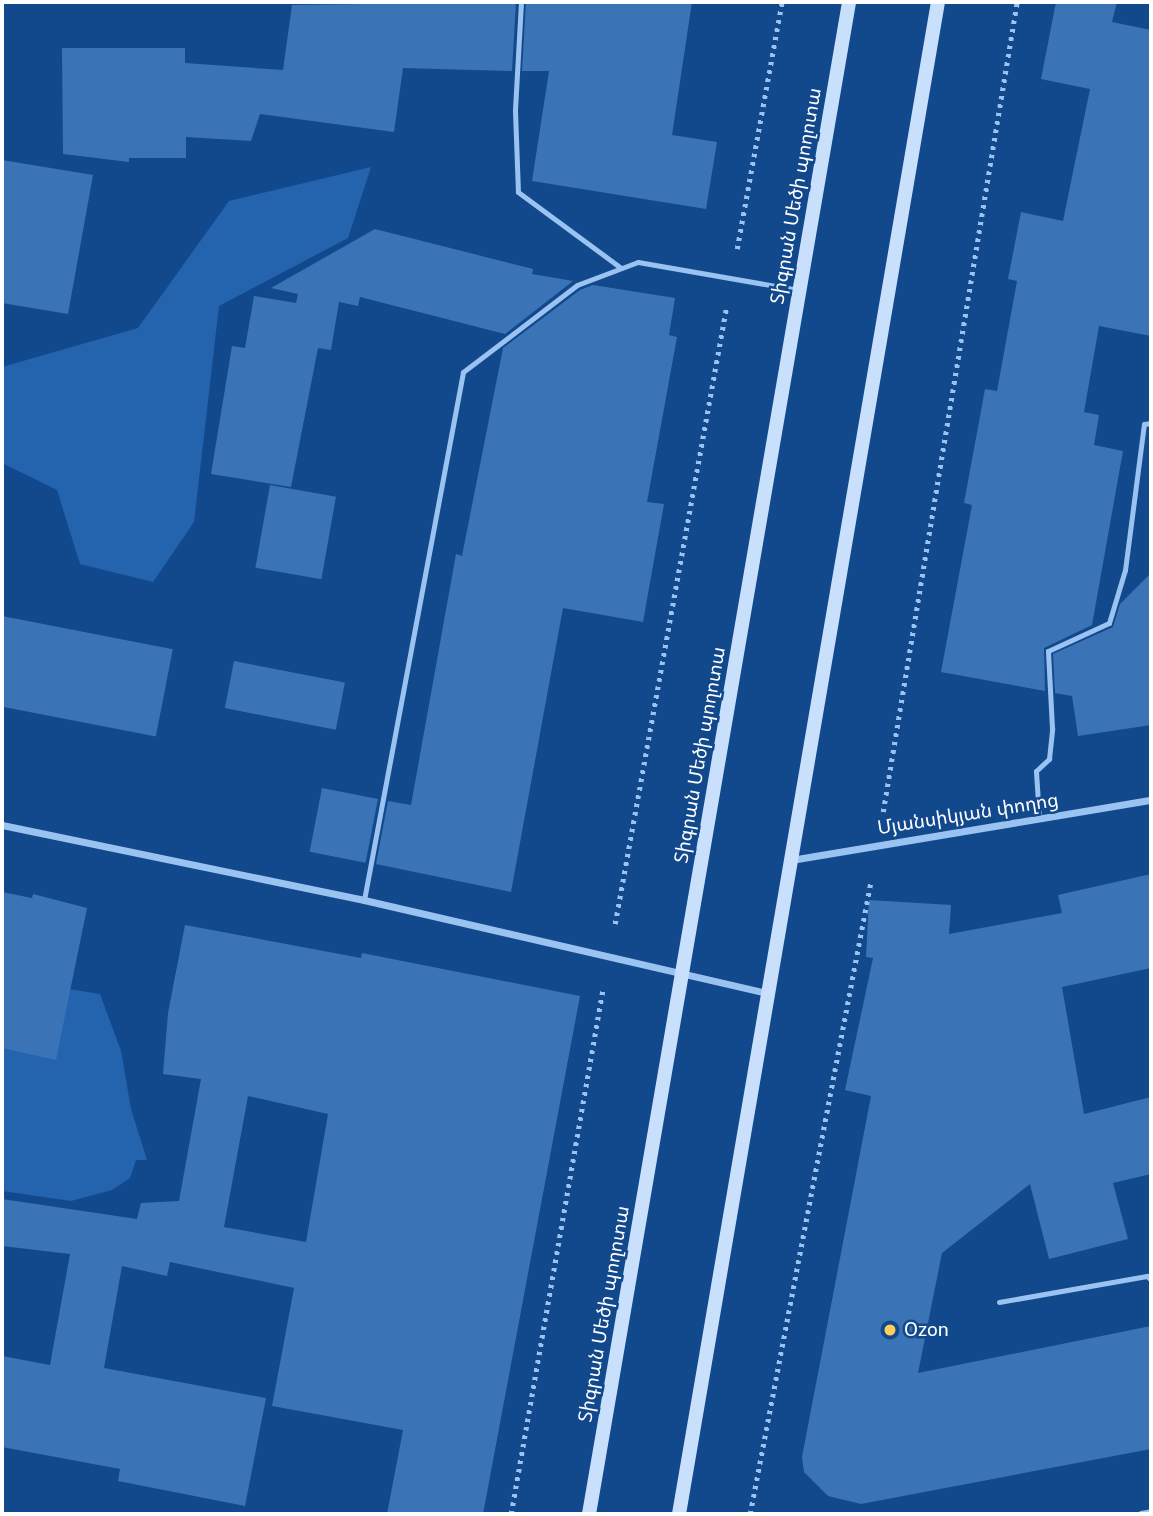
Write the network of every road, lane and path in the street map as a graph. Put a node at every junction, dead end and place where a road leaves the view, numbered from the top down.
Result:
1 (521, 2) edge
2 (782, 2) edge
3 (849, 2) edge
4 (938, 2) edge
5 (1017, 2) edge
6 (621, 268) junction
7 (731, 277) junction
8 (799, 290) junction
9 (1151, 423) edge
10 (1151, 800) edge
11 (1039, 818) junction
12 (2, 825) edge
13 (878, 845) junction
14 (790, 860) junction
15 (364, 901) junction
16 (609, 955) junction
17 (682, 970) junction
18 (767, 993) junction
19 (1151, 1280) edge
20 (999, 1303) dead end
21 (1151, 1512) edge
22 (511, 1514) edge
23 (589, 1514) edge
24 (679, 1514) edge
25 (750, 1514) edge
26 (1141, 1514) edge

1 - 6 lane
2 - 7 path
3 - 8 main road, Տիգրան Մեծի պողոտա
4 - 14 main road
5 - 13 path
6 - 7 lane
6 - 15 lane
7 - 8 lane
7 - 16 path
8 - 17 main road, Տիգրան Մեծի պողոտա
9 - 11 lane
10 - 11 street, Մյանսիկյան փողոց
11 - 13 street, Մյանսիկյան փողոց
12 - 15 street
13 - 14 street, Մյանսիկյան փողոց
13 - 25 path
14 - 18 main road
15 - 16 street
16 - 17 street
16 - 22 path
17 - 18 street
17 - 23 main road, Տիգրան Մեծի պողոտա
18 - 24 main road
19 - 20 lane
21 - 26 street

